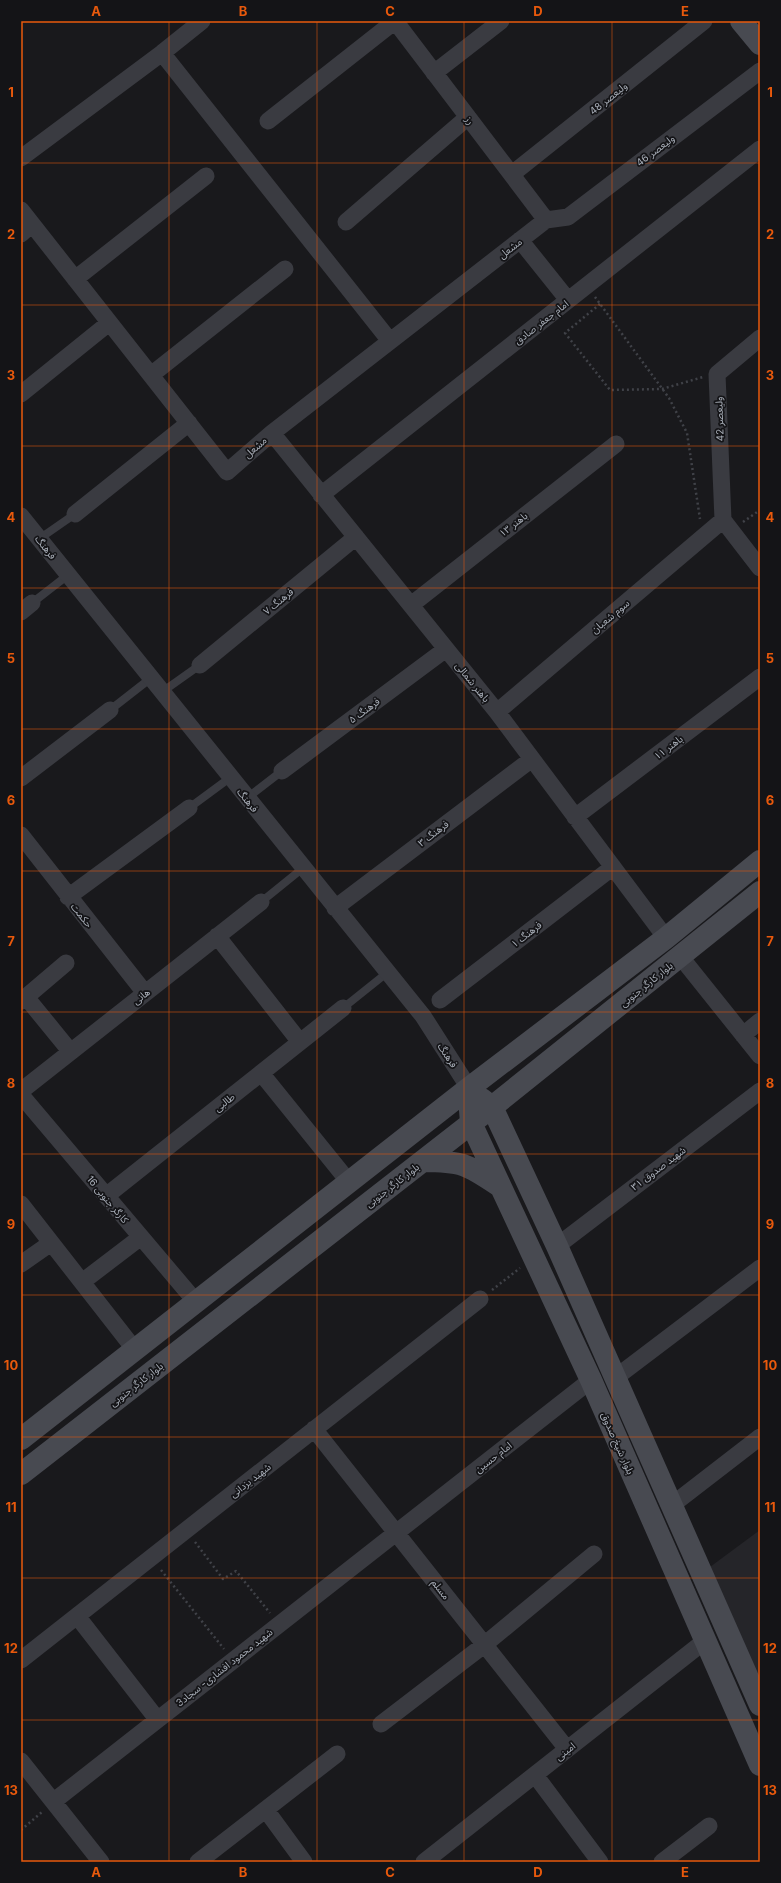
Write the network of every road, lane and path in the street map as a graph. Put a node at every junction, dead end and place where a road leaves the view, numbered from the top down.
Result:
1 (202, 21) edge
2 (395, 21) edge
3 (501, 21) edge
4 (704, 21) edge
5 (741, 21) edge
6 (760, 44) edge
7 (162, 53) junction
8 (760, 71) edge
9 (434, 73) junction
10 (468, 117) junction
11 (268, 121) dead end
12 (760, 149) edge
13 (21, 158) edge
14 (512, 174) junction
15 (206, 176) dead end
16 (21, 210) edge
17 (546, 220) junction
18 (346, 222) dead end
19 (27, 229) edge
20 (520, 240) junction
21 (285, 269) dead end
22 (75, 279) junction
23 (587, 286) junction
24 (568, 300) junction
25 (600, 304) junction
26 (109, 323) junction
27 (760, 338) edge
28 (390, 341) junction
29 (717, 374) junction
30 (151, 375) junction
31 (662, 389) junction
32 (21, 394) edge
33 (189, 423) junction
34 (272, 433) junction
35 (616, 444) dead end
36 (321, 494) junction
37 (760, 510) edge
38 (75, 514) joint
39 (21, 516) edge
40 (727, 526) junction
41 (356, 537) junction
42 (703, 537) junction
43 (39, 539) junction
44 (760, 568) edge
45 (68, 575) junction
46 (411, 605) junction
47 (27, 607) edge
48 (446, 649) junction
49 (200, 665) joint
50 (760, 677) edge
51 (151, 678) junction
52 (162, 692) junction
53 (110, 710) joint
54 (497, 712) junction
55 (532, 759) junction
56 (282, 771) joint
57 (230, 777) junction
58 (21, 778) edge
59 (247, 798) junction
60 (189, 808) joint
61 (575, 817) junction
62 (23, 844) edge
63 (760, 861) edge
64 (613, 867) junction
65 (303, 868) junction
66 (760, 892) edge
67 (68, 897) junction
68 (261, 902) joint
69 (335, 908) junction
70 (697, 912) junction
71 (708, 934) junction
72 (217, 936) junction
73 (666, 938) junction
74 (680, 956) junction
75 (66, 963) dead end
76 (388, 972) junction
77 (145, 993) junction
78 (23, 999) edge
79 (440, 1000) dead end
80 (343, 1008) joint
81 (760, 1021) edge
82 (743, 1034) junction
83 (300, 1042) junction
84 (70, 1051) junction
85 (760, 1056) edge
86 (261, 1073) junction
87 (469, 1088) junction
88 (760, 1090) edge
89 (21, 1093) edge
90 (492, 1107) junction
91 (471, 1124) junction
92 (423, 1160) junction
93 (349, 1182) junction
94 (502, 1188) junction
95 (106, 1196) junction
96 (21, 1204) edge
97 (141, 1238) junction
98 (51, 1243) junction
99 (556, 1246) junction
100 (534, 1257) junction
101 (21, 1264) edge
102 (760, 1268) edge
103 (82, 1282) junction
104 (480, 1299) joint
105 (196, 1302) junction
106 (135, 1350) junction
107 (615, 1378) junction
108 (591, 1380) junction
109 (314, 1430) junction
110 (760, 1437) edge
111 (21, 1439) edge
112 (21, 1474) edge
113 (672, 1505) junction
114 (186, 1530) junction
115 (396, 1533) junction
116 (594, 1554) dead end
117 (152, 1557) junction
118 (77, 1616) junction
119 (279, 1624) junction
120 (706, 1640) junction
121 (484, 1645) junction
122 (21, 1660) edge
123 (232, 1660) junction
124 (759, 1699) edge
125 (157, 1719) junction
126 (381, 1724) dead end
127 (567, 1749) junction
128 (337, 1754) dead end
129 (21, 1761) edge
130 (760, 1765) edge
131 (534, 1775) junction
132 (54, 1801) junction
133 (266, 1810) junction
134 (709, 1826) dead end
135 (21, 1830) edge
136 (101, 1862) edge
137 (198, 1862) edge
138 (304, 1862) edge
139 (424, 1862) edge
140 (600, 1862) edge
141 (662, 1862) edge

1 - 7 street
2 - 9 street, رز
2 - 11 street
3 - 9 street
4 - 14 street, ولیعصر 48
5 - 6 main road
7 - 13 street
7 - 28 street
8 - 17 street, ولیعصر 46
9 - 10 street, رز
10 - 14 street, رز
10 - 18 street
12 - 23 street, امام جعفر صادق
14 - 17 street, رز
15 - 22 street
16 - 19 street, مشعل
17 - 20 street, مشعل
19 - 22 street, مشعل
20 - 24 street
20 - 28 street, مشعل
21 - 30 street
22 - 26 street, مشعل
23 - 24 street, امام جعفر صادق
23 - 25 path
24 - 36 street, امام جعفر صادق
25 - 31 path
25 - 31 path
26 - 30 street, مشعل
26 - 32 street
27 - 29 street
28 - 34 street, مشعل
29 - 31 path
29 - 40 street, ولیعصر 42
30 - 33 street, مشعل
31 - 42 path
33 - 34 street, مشعل
33 - 38 street
34 - 36 street, باهنر شمالی
35 - 46 street, باهنر ۱۳
36 - 41 street, باهنر شمالی
37 - 40 path
38 - 43 lane
39 - 43 street, فرهنگ
40 - 42 street, سوم شعبان
40 - 44 street
41 - 46 street, باهنر شمالی
41 - 49 street, فرهنگ ۷
42 - 54 street, سوم شعبان
43 - 45 street, فرهنگ
45 - 47 lane
45 - 51 street, فرهنگ
46 - 48 street, باهنر شمالی
48 - 54 street, باهنر شمالی
48 - 56 street, فرهنگ ۵
49 - 52 lane
50 - 61 street, باهنر ۱۱
51 - 52 street, فرهنگ
51 - 53 lane
52 - 57 street, فرهنگ
53 - 58 street
54 - 55 street, باهنر شمالی
55 - 61 street, باهنر شمالی
55 - 69 street, فرهنگ ۳
56 - 59 lane
57 - 59 street, فرهنگ
57 - 60 lane
59 - 65 street, فرهنگ
60 - 67 street
61 - 64 street, باهنر شمالی
62 - 67 street, حکمت
63 - 70 main road
64 - 73 street, باهنر شمالی
64 - 79 street, فرهنگ ۱
65 - 68 lane
65 - 69 street, فرهنگ
66 - 71 main road, بلوار کارگر جنوبی
67 - 77 street, حکمت
68 - 72 street, هانی
69 - 76 street, فرهنگ
70 - 71 main road
70 - 73 main road
71 - 74 main road, بلوار کارگر جنوبی
72 - 77 street, هانی
72 - 83 street
73 - 74 main road
73 - 87 main road
74 - 82 street
74 - 90 main road, بلوار کارگر جنوبی
75 - 78 street
76 - 80 lane
76 - 87 street, فرهنگ
77 - 84 street, هانی
78 - 84 street
80 - 83 street, طالبی
81 - 82 street
82 - 85 street
83 - 86 street, طالبی
84 - 89 street, هانی
86 - 93 street
86 - 95 street, طالبی
87 - 90 main road
87 - 91 main road
87 - 93 main road
88 - 99 street, شهید صدوق ۳۱
89 - 95 street, کارگر جنوبی 16
90 - 91 main road, بلوار کارگر جنوبی
90 - 99 main road
91 - 92 main road, بلوار کارگر جنوبی
91 - 94 main road, بلوار شیخ صدوق
92 - 94 main road
92 - 112 main road, بلوار کارگر جنوبی
93 - 105 main road
94 - 100 main road, بلوار شیخ صدوق
95 - 97 street, کارگر جنوبی 16
96 - 98 street
97 - 103 street
97 - 105 street, کارگر جنوبی 16
98 - 101 street
98 - 103 street
99 - 107 main road
100 - 104 path
100 - 108 main road, بلوار شیخ صدوق
102 - 107 street
103 - 106 street
104 - 109 street, شهید یزدانی
105 - 106 main road
106 - 111 main road
107 - 113 main road
108 - 115 street, امام حسین
108 - 120 main road, بلوار شیخ صدوق
109 - 114 street, شهید یزدانی
109 - 115 street, مسلم
110 - 113 street
113 - 124 main road
114 - 117 street, شهید یزدانی
114 - 119 path
115 - 119 street, شهید محمود افشاری- سجاد3
115 - 121 street, مسلم
116 - 121 street
117 - 118 street, شهید یزدانی
117 - 123 path
118 - 122 street, شهید یزدانی
118 - 125 street
119 - 123 street, شهید محمود افشاری- سجاد3
120 - 127 street, امینی
120 - 130 main road, بلوار شیخ صدوق
121 - 126 street
121 - 127 street, مسلم
123 - 125 street, شهید محمود افشاری- سجاد3
125 - 132 street, شهید محمود افشاری- سجاد3
127 - 131 street, امینی
128 - 133 street
129 - 132 street
131 - 139 street, امینی
131 - 140 street
132 - 135 path
132 - 136 street
133 - 137 street
133 - 138 street
134 - 141 street

